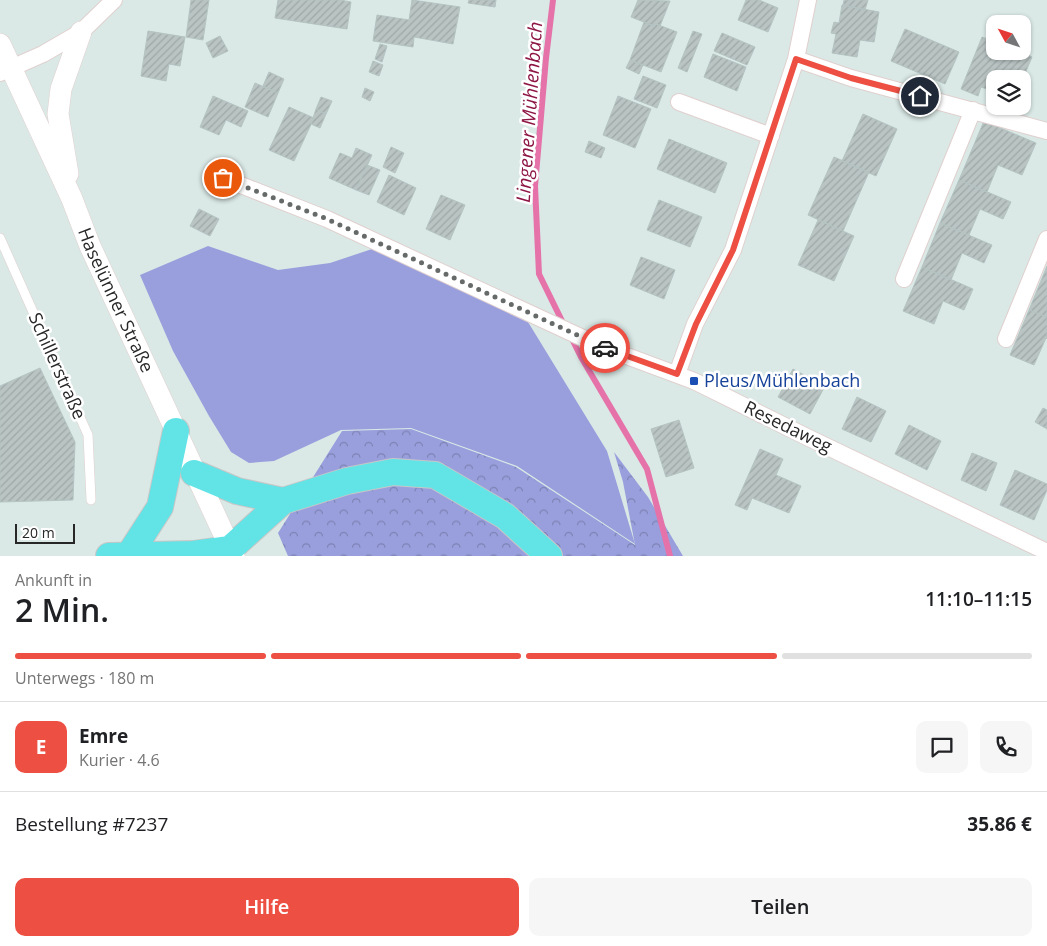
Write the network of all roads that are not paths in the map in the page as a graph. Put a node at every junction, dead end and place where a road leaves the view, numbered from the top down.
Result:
1 (114, 0) edge
2 (808, 0) edge
3 (81, 32) junction
4 (0, 44) edge
5 (796, 59) junction
6 (6, 72) edge
7 (679, 102) dead end
8 (973, 110) junction
9 (1047, 131) edge
10 (771, 136) junction
11 (223, 178) dead end
12 (72, 199) junction
13 (0, 238) edge
14 (1047, 239) edge
15 (904, 279) dead end
16 (1006, 339) dead end
17 (677, 374) junction
18 (176, 431) junction
19 (194, 473) junction
20 (91, 500) dead end
21 (283, 501) junction
22 (232, 552) edge
23 (1047, 552) edge
24 (119, 556) edge
25 (549, 556) edge

1 - 3 street
2 - 5 street
3 - 6 street
3 - 12 street
4 - 6 street, Haselünner Straße
5 - 8 street
5 - 10 street
6 - 12 street, Haselünner Straße
7 - 10 street
8 - 9 street
8 - 15 street
10 - 17 street
11 - 17 street, Resedaweg
12 - 18 street, Haselünner Straße
13 - 20 lane, Schillerstraße
14 - 16 street
17 - 23 street, Resedaweg
18 - 19 street, Haselünner Straße
18 - 24 main road
19 - 21 main road
19 - 22 street, Haselünner Straße
21 - 22 main road
21 - 25 main road
22 - 24 main road

